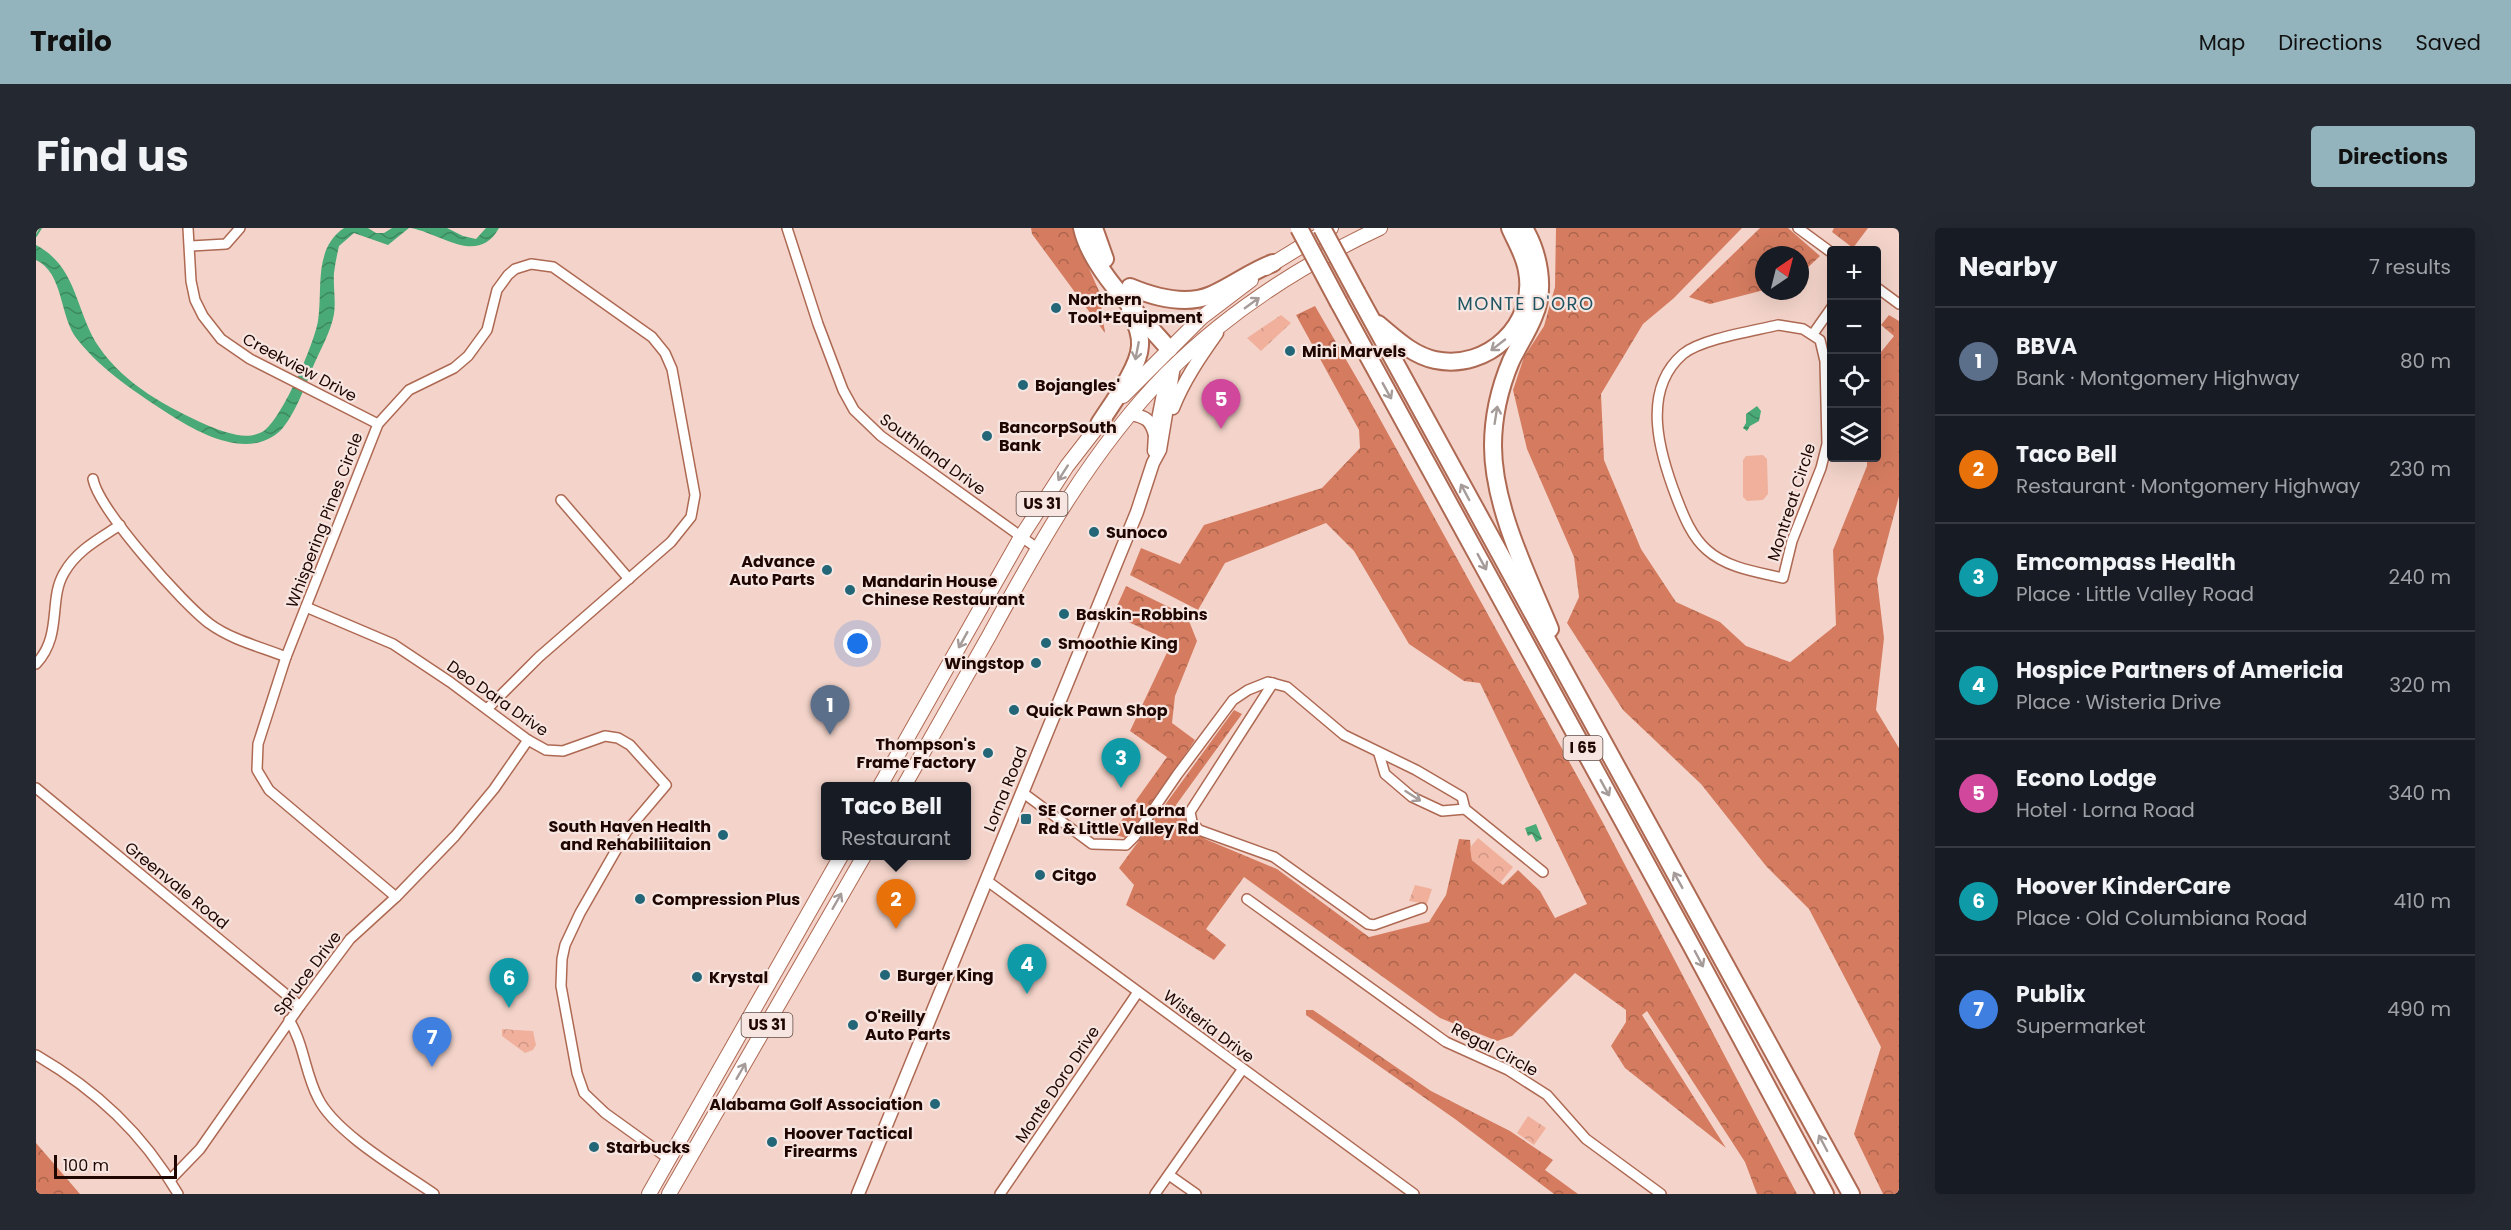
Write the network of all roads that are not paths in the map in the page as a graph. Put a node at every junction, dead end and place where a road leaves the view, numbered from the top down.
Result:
1 (188, 228) edge
2 (240, 228) edge
3 (787, 228) edge
4 (1082, 228) edge
5 (1094, 228) edge
6 (1299, 228) edge
7 (1322, 228) edge
8 (1331, 228) edge
9 (1380, 228) edge
10 (1798, 228) edge
11 (1517, 230) edge
12 (191, 246) junction
13 (1827, 250) edge
14 (1273, 263) junction
15 (1881, 290) edge
16 (1127, 291) junction
17 (1899, 304) edge
18 (1827, 315) edge
19 (1370, 317) junction
20 (1223, 324) junction
21 (1813, 334) junction
22 (1173, 345) junction
23 (1830, 354) edge
24 (1825, 361) junction
25 (1171, 370) junction
26 (1131, 414) junction
27 (1167, 420) junction
28 (378, 424) junction
29 (1099, 424) junction
30 (1155, 435) junction
31 (1153, 463) junction
32 (93, 479) dead end
33 (561, 500) dead end
34 (120, 525) junction
35 (1021, 537) junction
36 (1037, 548) junction
37 (629, 579) junction
38 (306, 607) junction
39 (286, 657) junction
40 (36, 664) edge
41 (1273, 683) junction
42 (487, 709) junction
43 (1583, 709) junction
44 (528, 740) junction
45 (1379, 754) junction
46 (882, 782) edge
47 (906, 782) edge
48 (36, 788) edge
49 (1022, 792) junction
50 (1466, 809) junction
51 (838, 860) edge
52 (861, 860) edge
53 (1543, 872) dead end
54 (986, 880) junction
55 (396, 897) junction
56 (1247, 898) dead end
57 (1422, 908) dead end
58 (1138, 992) junction
59 (300, 1006) junction
60 (289, 1020) junction
61 (36, 1055) edge
62 (1242, 1070) junction
63 (669, 1159) junction
64 (1169, 1174) junction
65 (170, 1180) junction
66 (178, 1194) edge
67 (434, 1194) edge
68 (649, 1194) edge
69 (669, 1194) edge
70 (858, 1194) edge
71 (1000, 1194) edge
72 (1155, 1194) edge
73 (1196, 1194) edge
74 (1414, 1194) edge
75 (1662, 1194) edge
76 (1825, 1194) edge
77 (1851, 1194) edge

1 - 12 street, Creekview Drive
2 - 12 street
3 - 35 street, Southland Drive
4 - 16 highway
5 - 16 highway
6 -> 76 highway, I 65, bridge
7 - 19 highway, I 65, bridge
8 - 14 main road, US 31
20 -> 9 main road, US 31
10 - 13 street
11 -> 19 highway
43 -> 11 highway
12 - 28 street, Creekview Drive
14 - 16 highway
14 - 22 main road, US 31
15 - 17 street
16 - 22 highway
16 -> 29 highway
18 - 21 street
43 -> 19 highway, I 65
20 - 25 main road, US 31
20 - 27 street
21 - 24 street, Montreat Circle
21 - 24 street, Montreat Circle
22 - 25 main road
22 - 29 main road, US 31
23 - 24 street
25 - 26 main road, US 31
25 - 27 street, Lorna Road
25 - 30 street, Lorna Road
26 - 30 street
26 - 36 main road, US 31
27 - 31 street, Lorna Road
28 - 37 street, Whispering Pines Circle
28 - 38 street, Whispering Pines Circle
29 -> 35 main road, US 31
30 - 31 street, Lorna Road
31 - 49 street, Lorna Road
32 - 34 street
33 - 37 street
34 - 39 street
34 - 40 street
35 - 36 street, Southland Drive
35 -> 46 main road, US 31
36 - 47 main road, US 31
37 - 42 street, Whispering Pines Circle
38 - 39 street, Whispering Pines Circle
38 - 42 street, Deo Dara Drive
39 - 55 street, Whispering Pines Circle
41 - 45 street
41 - 49 street
41 - 57 street
42 - 44 street, Deo Dara Drive
77 -> 43 highway, I 65
44 - 55 street, Spruce Drive
44 - 63 street, Deo Dara Drive
45 - 50 street
45 -> 50 street
48 - 59 street, Greenvale Road
49 - 54 street, Lorna Road
50 - 53 street
51 - 63 main road, US 31
69 -> 52 main road, US 31
54 - 58 street, Wisteria Drive
54 - 70 street, Lorna Road
55 - 59 street, Spruce Drive
56 - 75 street, Regal Circle
58 - 62 street, Wisteria Drive
58 - 71 street, Monte Doro Drive
59 - 60 street, Spruce Drive
60 - 65 street, Spruce Drive
60 - 67 street
61 - 65 street
62 - 64 street
62 - 74 street, Wisteria Drive
63 - 68 main road, US 31
64 - 72 street
64 - 73 street
65 - 66 street

